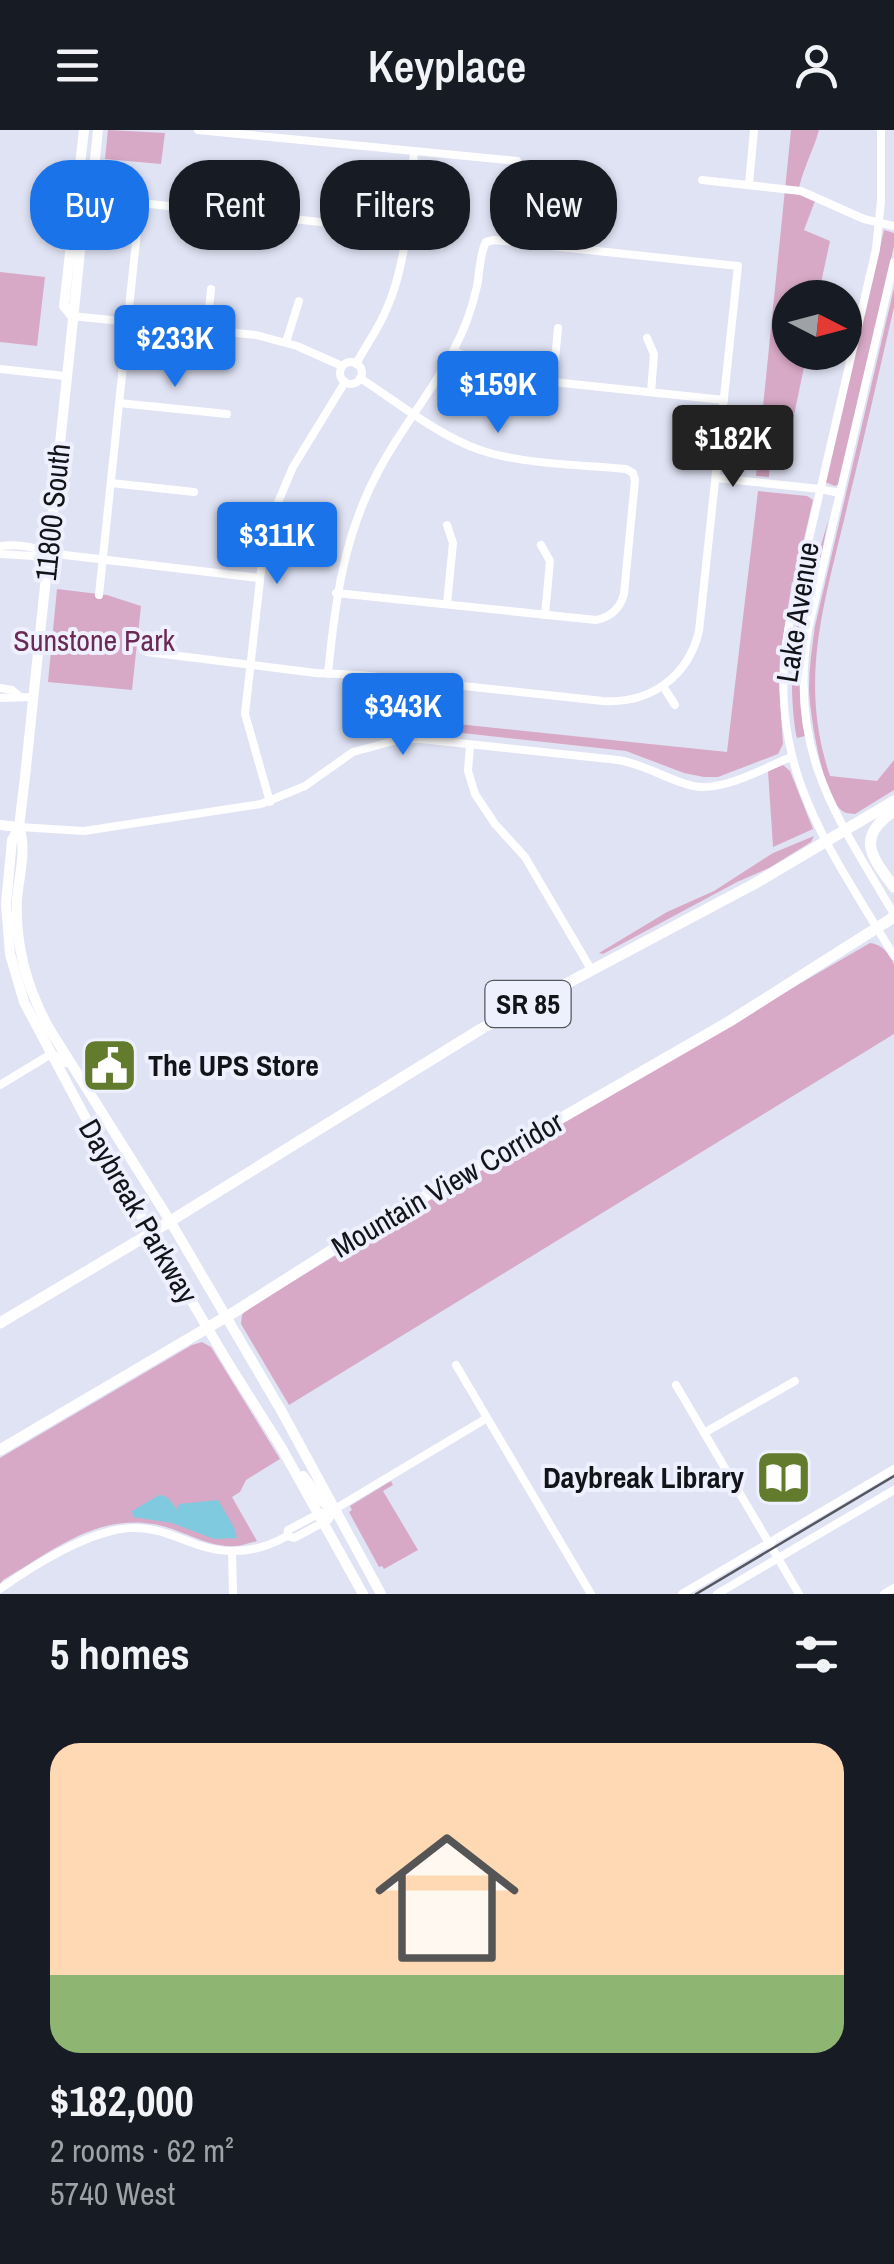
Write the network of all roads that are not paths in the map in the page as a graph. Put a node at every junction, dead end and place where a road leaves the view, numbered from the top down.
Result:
1 (84, 130) edge
2 (94, 130) edge
3 (198, 130) edge
4 (311, 130) edge
5 (754, 130) edge
6 (881, 130) edge
7 (231, 132) edge
8 (310, 142) junction
9 (414, 152) junction
10 (81, 157) junction
11 (80, 160) edge
12 (413, 160) edge
13 (496, 160) edge
14 (702, 180) dead end
15 (749, 184) junction
16 (320, 221) edge
17 (880, 223) junction
18 (894, 226) edge
19 (69, 250) edge
20 (80, 250) edge
21 (403, 250) edge
22 (894, 262) edge
23 (211, 289) dead end
24 (299, 301) dead end
25 (72, 316) junction
26 (128, 321) junction
27 (558, 328) dead end
28 (207, 330) junction
29 (648, 338) dead end
30 (286, 342) junction
31 (454, 351) junction
32 (356, 364) junction
33 (342, 366) junction
34 (0, 369) edge
35 (66, 376) junction
36 (360, 378) junction
37 (345, 382) junction
38 (552, 382) junction
39 (650, 392) junction
40 (724, 400) junction
41 (119, 403) junction
42 (414, 413) junction
43 (227, 414) dead end
44 (716, 478) junction
45 (111, 484) junction
46 (820, 489) junction
47 (194, 492) dead end
48 (840, 494) junction
49 (447, 525) dead end
50 (542, 545) dead end
51 (0, 546) edge
52 (48, 553) junction
53 (0, 554) edge
54 (103, 558) junction
55 (259, 578) junction
56 (336, 593) junction
57 (100, 595) dead end
58 (447, 604) junction
59 (545, 615) junction
60 (147, 652) dead end
61 (250, 664) junction
62 (328, 674) junction
63 (663, 686) junction
64 (0, 688) edge
65 (18, 696) junction
66 (33, 696) junction
67 (0, 698) edge
68 (674, 705) dead end
69 (470, 745) junction
70 (792, 757) junction
71 (894, 801) edge
72 (270, 802) junction
73 (894, 811) edge
74 (0, 824) edge
75 (19, 826) junction
76 (845, 831) junction
77 (826, 842) junction
78 (894, 887) edge
79 (894, 915) edge
80 (876, 927) junction
81 (894, 956) edge
82 (592, 970) junction
83 (57, 1051) junction
84 (0, 1085) edge
85 (170, 1221) junction
86 (151, 1233) junction
87 (226, 1317) junction
88 (0, 1323) edge
89 (207, 1328) junction
90 (456, 1365) dead end
91 (795, 1381) dead end
92 (676, 1385) dead end
93 (487, 1418) junction
94 (704, 1433) junction
95 (0, 1450) edge
96 (288, 1461) junction
97 (894, 1469) edge
98 (894, 1490) edge
99 (326, 1517) junction
100 (769, 1542) junction
101 (232, 1551) junction
102 (778, 1558) junction
103 (894, 1588) edge
104 (0, 1589) edge
105 (379, 1590) edge
106 (233, 1594) edge
107 (363, 1594) edge
108 (591, 1594) edge
109 (682, 1594) edge
110 (717, 1594) edge
111 (800, 1594) edge
112 (884, 1594) edge

1 - 10 main road, 11800 South
2 - 10 main road
2 - 25 main road, 11800 South
3 - 7 street
4 - 8 street
5 - 15 street
6 - 17 street, Lake Avenue
7 - 8 street
8 - 9 street
9 - 12 street
9 - 13 street
10 - 11 main road, 11800 South
14 - 15 street
15 - 17 street
16 - 26 street
17 - 18 street
17 - 46 street, Lake Avenue
19 - 25 main road, 11800 South
20 - 25 main road
21 - 32 street
22 - 48 street, Lake Avenue
23 - 28 street
24 - 30 street
25 - 26 street
25 - 35 main road, 11800 South
26 - 28 street
26 - 41 street
27 - 38 street
28 - 30 street
29 - 39 street
30 - 33 street
31 - 38 street
31 - 40 street
31 - 42 street
32 - 33 street
32 - 36 street
33 - 37 street
34 - 35 street
35 - 52 main road, 11800 South
36 - 37 street
36 - 42 street
37 - 55 street
38 - 39 street
39 - 40 street
40 - 44 street
41 - 43 street
41 - 45 street
42 - 56 street
42 - 59 street
44 - 46 street
44 - 63 street
45 - 47 street
45 - 54 street
46 - 48 street
46 - 70 street, Lake Avenue
48 - 76 street, Lake Avenue
49 - 58 street
50 - 59 street
51 - 52 street
52 - 53 street
52 - 54 street
52 - 66 main road, 11800 South
54 - 55 street
54 - 57 street
55 - 61 street
56 - 58 street
56 - 62 street
58 - 59 street
60 - 61 street
61 - 62 street
61 - 72 street
62 - 63 street
63 - 68 street
64 - 65 street
65 - 66 street
65 - 67 street
66 - 75 main road, 11800 South
69 - 70 street
69 - 72 street
69 - 82 street
70 - 77 street, Lake Avenue
71 - 76 highway, SR 85
72 - 75 street
73 - 78 highway
74 - 75 main road
75 - 83 main road, Daybreak Parkway
75 - 83 main road
76 - 77 highway, SR 85
76 - 79 street, Lake Avenue
77 - 80 street, Lake Avenue
77 - 82 highway, SR 85
79 - 80 highway, Mountain View Corridor
80 - 81 street, Lake Avenue
80 - 87 highway, Mountain View Corridor
82 - 85 highway, SR 85
83 - 84 street
83 - 85 main road, Daybreak Parkway
83 - 86 main road, Daybreak Parkway
85 - 86 highway, SR 85
85 - 87 main road, Daybreak Parkway
86 - 88 highway, SR 85
86 - 89 main road, Daybreak Parkway
87 - 89 highway, Mountain View Corridor
87 - 99 main road, Daybreak Parkway
89 - 95 highway, Mountain View Corridor
89 - 96 main road, Daybreak Parkway
90 - 93 street
91 - 94 street
92 - 94 street
93 - 99 street
93 - 108 street
94 - 100 street
96 - 99 main road, Daybreak Parkway
96 - 99 main road
97 - 100 street
98 - 102 street
99 - 101 street
99 - 105 main road, Daybreak Parkway
99 - 107 main road, Daybreak Parkway
100 - 102 street
100 - 109 street
101 - 104 street
101 - 106 street
102 - 110 street
102 - 111 street
103 - 112 street

